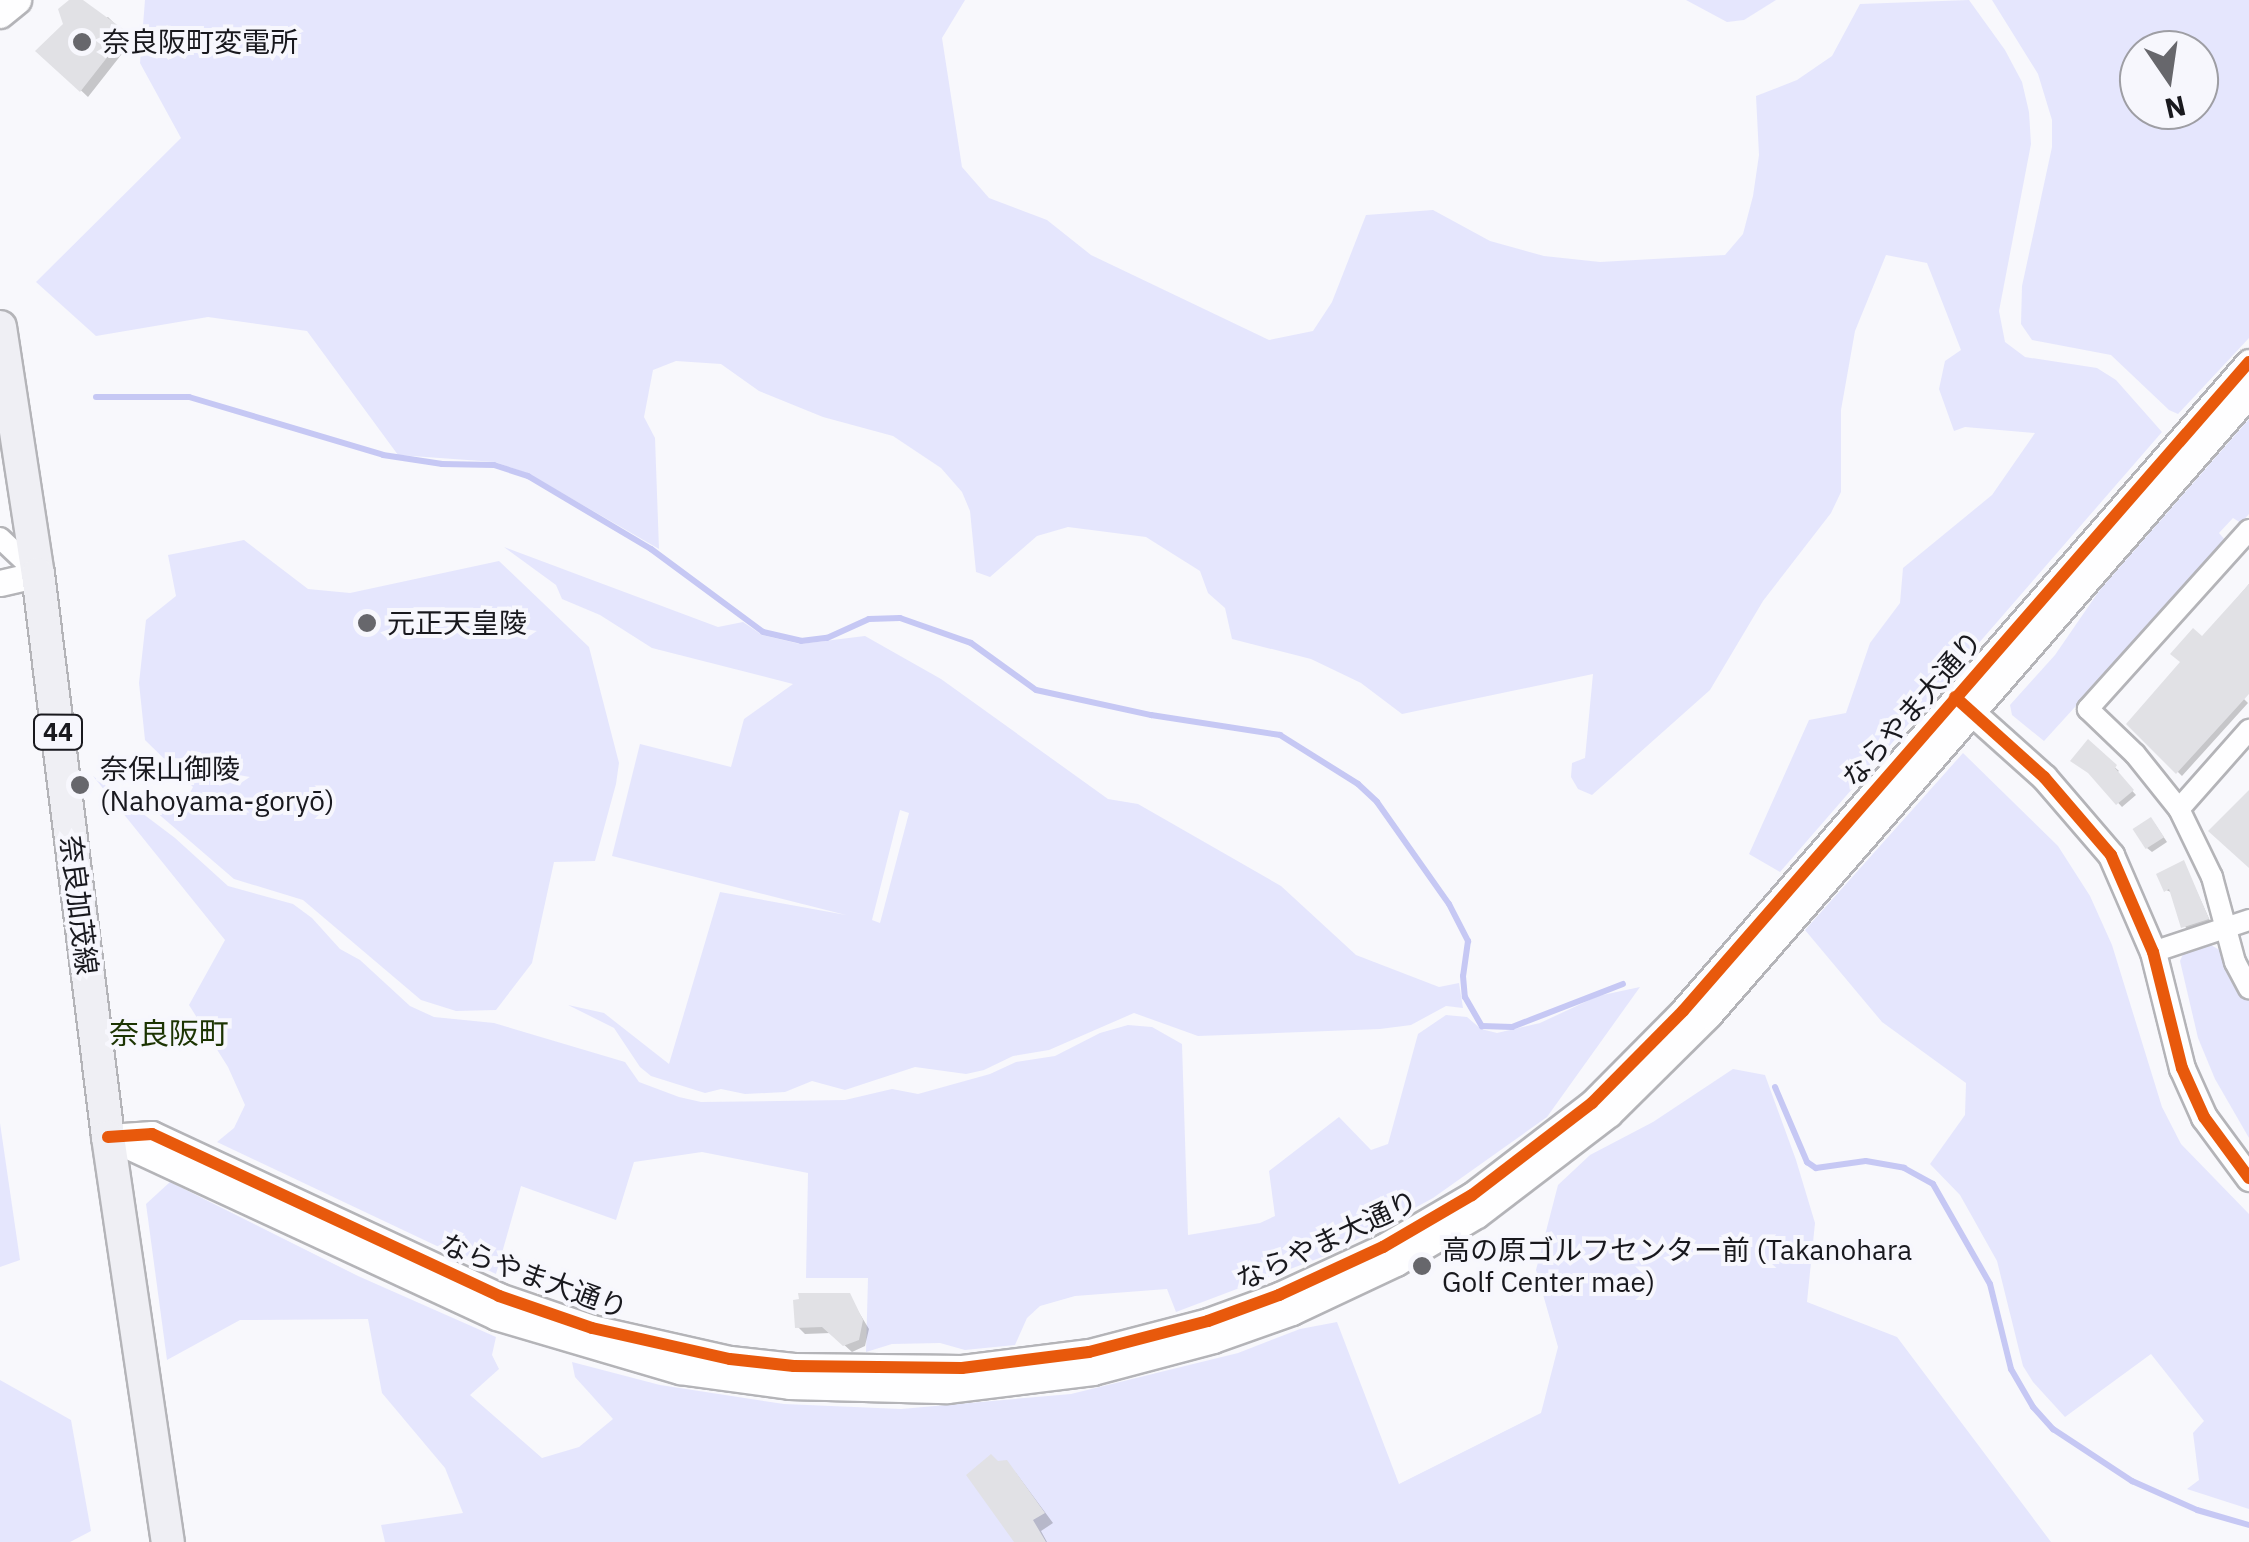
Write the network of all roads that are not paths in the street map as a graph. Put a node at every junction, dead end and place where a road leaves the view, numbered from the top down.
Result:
1 (17, 0) edge
2 (0, 14) edge
3 (0, 328) edge
4 (2249, 362) edge
5 (2249, 394) edge
6 (0, 538) edge
7 (2246, 538) edge
8 (38, 574) junction
9 (0, 583) edge
10 (1963, 704) junction
11 (2249, 730) edge
12 (2179, 809) junction
13 (2249, 920) edge
14 (2228, 930) junction
15 (2153, 952) junction
16 (2249, 988) edge
17 (108, 1137) junction
18 (2249, 1178) edge
19 (168, 1542) edge

1 - 2 main road
3 - 8 main road, 奈良加茂線 / 44
4 - 10 street, ならやま大通り
5 - 10 street, ならやま大通り
6 - 8 street
7 - 12 street
8 - 9 street
8 - 17 main road, 奈良加茂線 / 44
10 - 15 street
10 - 17 street, ならやま大通り
11 - 12 street
12 - 14 street
13 - 14 street
14 - 15 street
14 - 16 street
15 - 18 street
17 - 19 main road, 奈良加茂線 / 44

